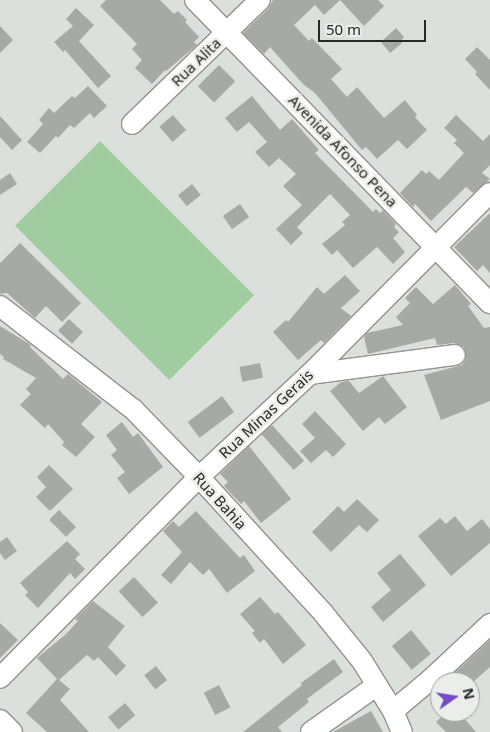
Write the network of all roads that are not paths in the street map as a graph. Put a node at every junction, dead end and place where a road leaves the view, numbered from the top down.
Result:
1 (195, 0) edge
2 (260, 0) edge
3 (227, 31) junction
4 (132, 124) dead end
5 (490, 193) edge
6 (436, 246) junction
7 (490, 302) edge
8 (0, 306) edge
9 (455, 355) dead end
10 (310, 374) junction
11 (199, 477) junction
12 (490, 624) edge
13 (0, 678) edge
14 (376, 686) junction
15 (392, 711) junction
16 (0, 720) edge
17 (12, 732) edge
18 (311, 732) edge
19 (402, 732) edge

1 - 3 street, Avenida Afonso Pena
2 - 3 street, Rua Alita
3 - 4 street, Rua Alita
3 - 6 street, Avenida Afonso Pena
5 - 6 street, Rua Minas Gerais
6 - 7 street, Avenida Afonso Pena
6 - 10 street, Rua Minas Gerais
8 - 11 street, Rua Bahia
9 - 10 street
10 - 11 street, Rua Minas Gerais
11 - 13 street, Rua Minas Gerais
11 - 14 street, Rua Bahia
12 - 15 street
14 - 15 street, Rua Bahia
14 - 18 street
15 - 19 street, Rua Bahia
16 - 17 street

